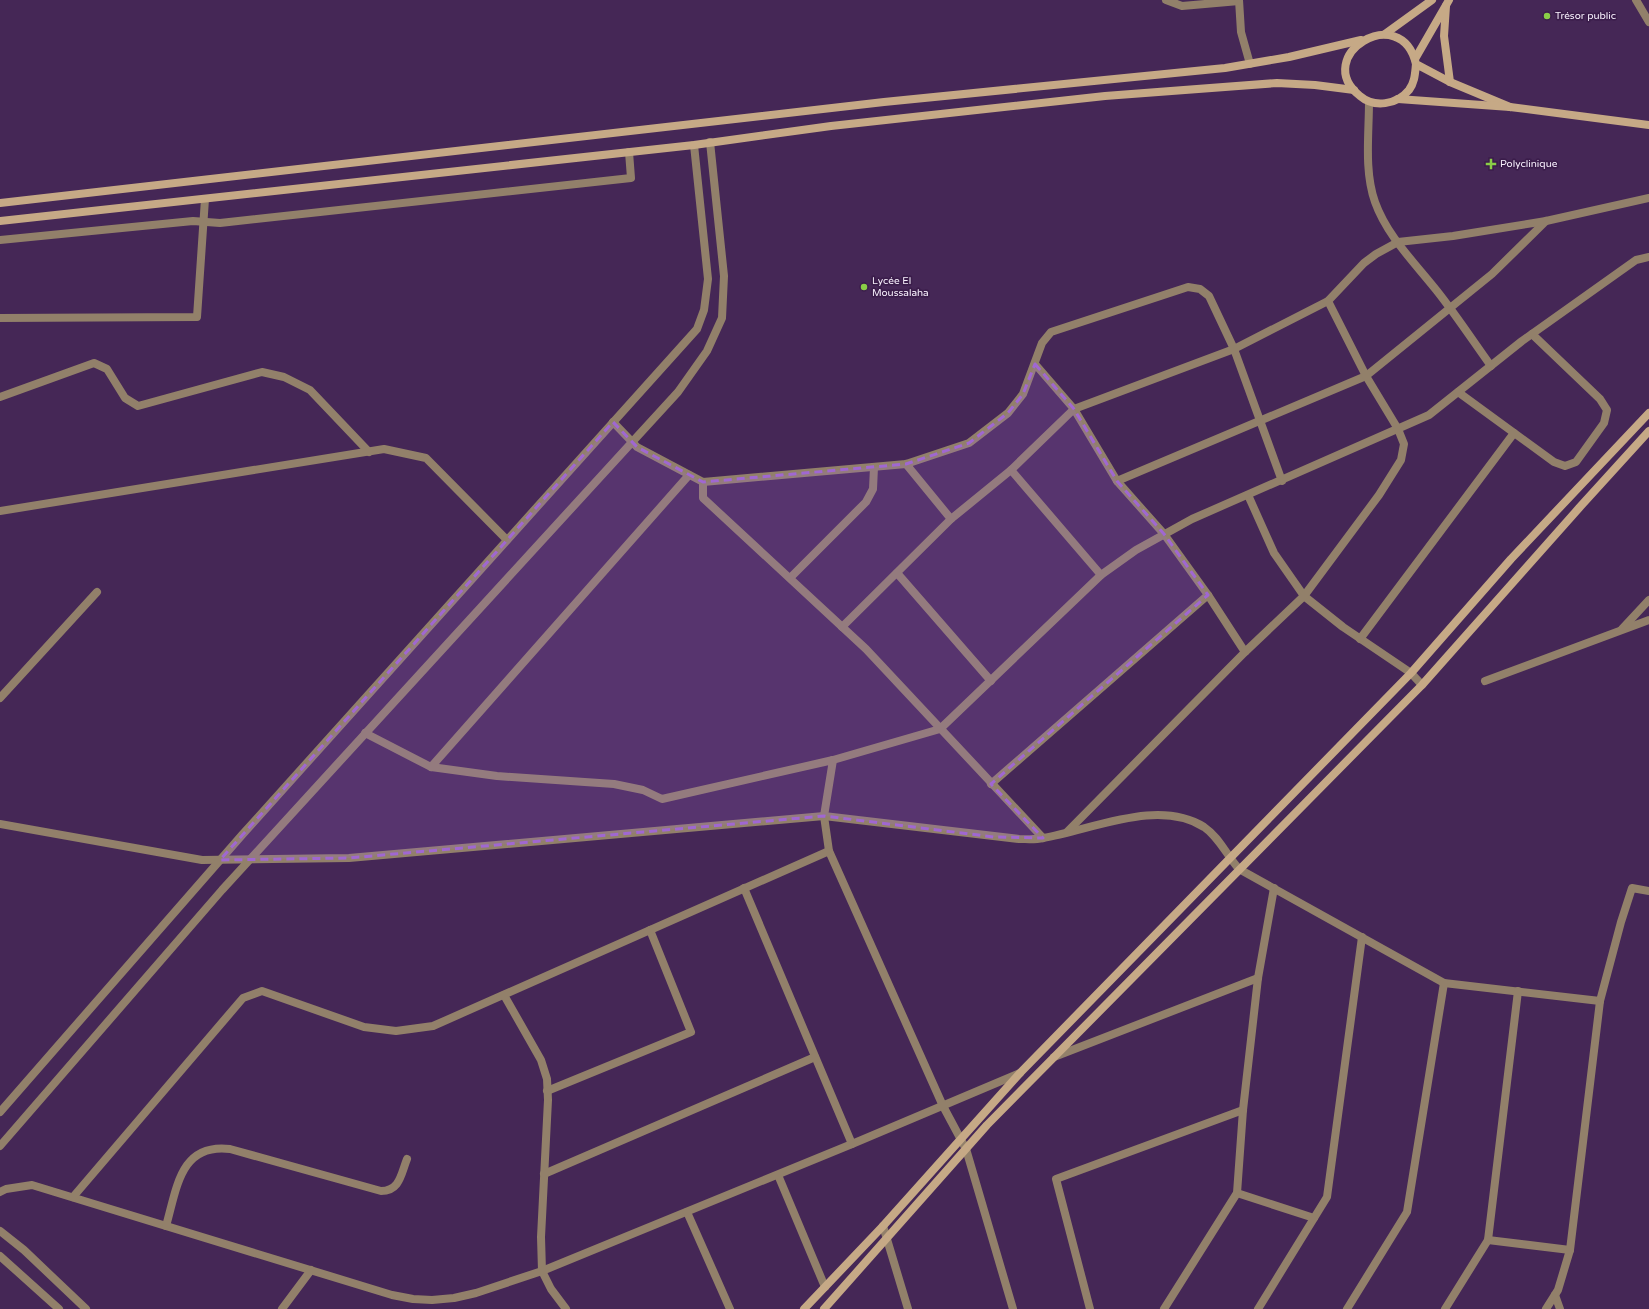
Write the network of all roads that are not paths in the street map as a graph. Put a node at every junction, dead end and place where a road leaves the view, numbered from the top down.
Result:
1 (1166, 0) edge
2 (1239, 0) edge
3 (1432, 0) edge
4 (1636, 0) edge
5 (1447, 3) edge
6 (1649, 22) edge
7 (1386, 34) junction
8 (1360, 40) junction
9 (1415, 62) junction
10 (1250, 64) junction
11 (1450, 82) junction
12 (1354, 90) junction
13 (1398, 99) junction
14 (1369, 102) junction
15 (1510, 107) junction
16 (1649, 125) edge
17 (710, 142) junction
18 (694, 145) junction
19 (629, 152) junction
20 (1649, 198) edge
21 (205, 199) junction
22 (0, 203) edge
23 (0, 221) edge
24 (1546, 221) junction
25 (204, 222) junction
26 (0, 240) edge
27 (1398, 242) junction
28 (1649, 257) edge
29 (1328, 301) junction
30 (1450, 307) junction
31 (0, 318) edge
32 (1532, 334) junction
33 (1234, 349) junction
34 (1035, 364) junction
35 (1491, 366) junction
36 (1366, 376) junction
37 (1458, 392) junction
38 (0, 397) edge
39 (1074, 409) junction
40 (1649, 413) edge
41 (1259, 420) junction
42 (613, 422) junction
43 (1398, 429) junction
44 (1649, 431) edge
45 (1514, 433) junction
46 (632, 442) junction
47 (369, 452) junction
48 (906, 464) junction
49 (874, 467) junction
50 (1011, 470) junction
51 (689, 475) junction
52 (1282, 480) junction
53 (1117, 481) junction
54 (703, 482) junction
55 (1248, 495) junction
56 (0, 511) edge
57 (951, 519) junction
58 (1164, 534) junction
59 (507, 540) junction
60 (897, 573) junction
61 (1101, 576) junction
62 (790, 578) junction
63 (97, 592) dead end
64 (1208, 595) junction
65 (1304, 596) junction
66 (1649, 600) edge
67 (1649, 620) edge
68 (842, 627) junction
69 (1620, 630) junction
70 (1360, 639) junction
71 (1245, 652) junction
72 (1411, 674) junction
73 (991, 681) junction
74 (1485, 681) dead end
75 (1422, 685) junction
76 (0, 698) edge
77 (940, 729) junction
78 (365, 733) junction
79 (833, 760) junction
80 (431, 767) junction
81 (991, 784) junction
82 (824, 816) junction
83 (0, 824) edge
84 (1067, 832) junction
85 (1043, 838) junction
86 (829, 851) junction
87 (1229, 859) junction
88 (220, 860) junction
89 (250, 860) junction
90 (1239, 869) junction
91 (744, 888) junction
92 (1274, 888) junction
93 (1649, 891) edge
94 (650, 930) junction
95 (1362, 937) junction
96 (1258, 978) junction
97 (1444, 983) junction
98 (1518, 991) junction
99 (504, 995) junction
100 (1600, 1001) junction
101 (815, 1057) junction
102 (1054, 1057) junction
103 (1020, 1073) junction
104 (547, 1091) junction
105 (943, 1106) junction
106 (1243, 1110) junction
107 (0, 1112) edge
108 (961, 1139) junction
109 (852, 1144) junction
110 (0, 1146) edge
111 (966, 1149) junction
112 (407, 1159) dead end
113 (544, 1174) junction
114 (778, 1175) junction
115 (0, 1192) edge
116 (1237, 1193) junction
117 (73, 1198) junction
118 (687, 1212) junction
119 (1314, 1218) junction
120 (166, 1226) junction
121 (883, 1226) junction
122 (0, 1231) edge
123 (888, 1239) junction
124 (1488, 1240) junction
125 (1570, 1250) junction
126 (0, 1256) edge
127 (312, 1270) junction
128 (542, 1271) junction
129 (825, 1287) junction
130 (1555, 1295) junction
131 (59, 1309) edge
132 (86, 1309) edge
133 (282, 1309) edge
134 (566, 1309) edge
135 (730, 1309) edge
136 (804, 1309) edge
137 (824, 1309) edge
138 (908, 1309) edge
139 (1012, 1309) edge
140 (1090, 1309) edge
141 (1164, 1309) edge
142 (1258, 1309) edge
143 (1347, 1309) edge
144 (1445, 1309) edge
145 (1546, 1309) edge
146 (1560, 1309) edge

1 - 2 street
2 - 10 street
3 - 7 main road
4 - 6 street
5 - 9 main road
5 - 11 main road
7 - 8 main road
7 - 9 main road
8 - 10 main road
8 - 12 main road
9 - 11 main road
9 - 13 main road
10 - 22 main road
11 - 15 main road
12 - 14 main road
12 - 17 main road
13 - 14 main road
13 - 15 main road
14 - 27 street
15 - 16 main road
17 - 18 main road
17 - 46 street
18 - 19 main road
18 - 42 street
19 - 21 main road
19 - 25 street
20 - 24 street
21 - 23 main road
21 - 25 street
24 - 27 street
24 - 30 street
25 - 26 street
25 - 31 street
27 - 29 street
27 - 30 street
28 - 32 street
29 - 33 street
29 - 36 street
30 - 35 street
30 - 36 street
32 - 35 street
32 - 45 street
33 - 34 street
33 - 39 street
33 - 41 street
34 - 39 street
34 - 48 street
35 - 37 street
36 - 41 street
36 - 43 street
37 - 43 street
37 - 45 street
38 - 47 street
39 - 50 street
39 - 53 street
40 - 72 main road
41 - 52 street
41 - 53 street
42 - 46 street
42 - 59 street
43 - 52 street
43 - 65 street
44 - 75 main road
45 - 70 street
46 - 51 street
46 - 78 street
47 - 56 street
47 - 59 street
48 - 49 street
48 - 57 street
49 - 54 street
49 - 62 street
50 - 57 street
50 - 61 street
51 - 54 street
51 - 80 street
52 - 55 street
53 - 58 street
54 - 62 street
55 - 58 street
55 - 65 street
57 - 60 street
58 - 61 street
58 - 64 street
59 - 88 street
60 - 68 street
60 - 73 street
61 - 73 street
62 - 68 street
63 - 76 street
64 - 71 street
64 - 81 street
65 - 70 street
65 - 71 street
66 - 69 street
67 - 69 street
68 - 77 street
69 - 74 street
70 - 72 street
71 - 84 street
72 - 75 street
72 - 87 main road
73 - 77 street
75 - 90 main road
77 - 79 street
77 - 81 street
78 - 80 street
78 - 89 street
79 - 80 street
79 - 82 street
81 - 85 street
82 - 85 street
82 - 86 street
82 - 89 street
83 - 88 street
84 - 85 street
84 - 87 street
86 - 91 street
86 - 105 street
87 - 90 street
87 - 103 main road
88 - 89 street
88 - 107 street
89 - 110 street
90 - 92 street
90 - 102 main road
91 - 94 street
91 - 101 street
92 - 95 street
92 - 96 street
93 - 100 street
94 - 99 street
94 - 104 street
95 - 97 street
95 - 119 street
96 - 102 street
96 - 106 street
97 - 98 street
97 - 143 street
98 - 100 street
98 - 124 street
99 - 104 street
99 - 117 street
100 - 125 street
101 - 109 street
101 - 113 street
102 - 111 main road
103 - 105 street
103 - 108 main road
104 - 113 street
105 - 108 street
105 - 109 street
106 - 116 street
106 - 140 street
108 - 111 street
108 - 121 main road
109 - 114 street
111 - 123 main road
111 - 139 street
112 - 120 street
113 - 128 street
114 - 118 street
114 - 129 street
115 - 117 street
116 - 119 street
116 - 141 street
117 - 120 street
118 - 128 street
118 - 135 street
119 - 142 street
120 - 127 street
121 - 123 street
121 - 129 main road
122 - 132 street
123 - 137 main road
123 - 138 street
124 - 125 street
124 - 144 street
125 - 130 street
126 - 131 street
127 - 128 street
127 - 133 street
128 - 134 street
129 - 136 main road
130 - 145 street
130 - 146 street

